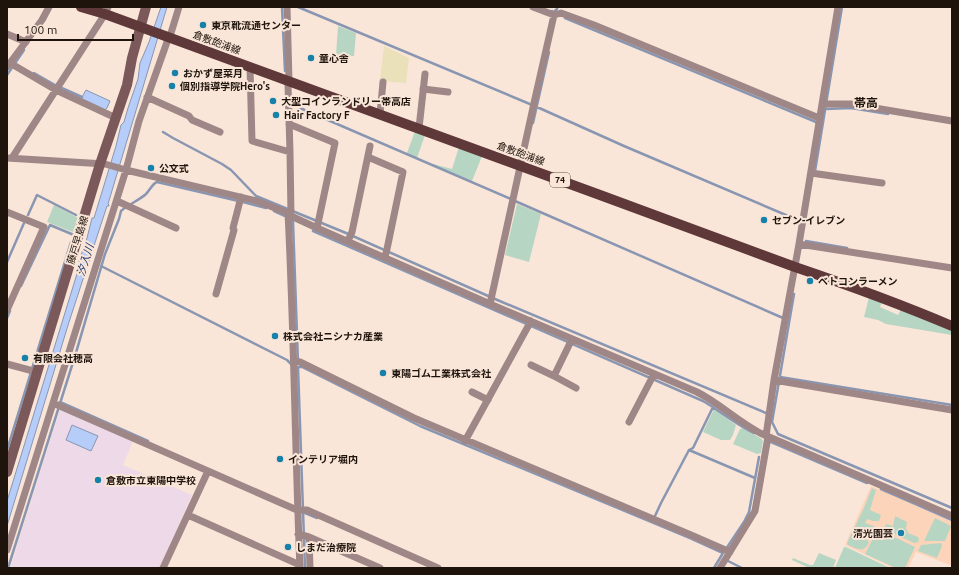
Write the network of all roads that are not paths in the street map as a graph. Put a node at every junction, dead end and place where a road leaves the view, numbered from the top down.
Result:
1 (49, 7) edge
2 (81, 7) edge
3 (146, 7) edge
4 (179, 7) edge
5 (287, 7) edge
6 (533, 7) edge
7 (838, 7) edge
8 (107, 11) edge
9 (559, 12) edge
10 (144, 29) junction
11 (7, 34) edge
12 (168, 37) junction
13 (26, 42) junction
14 (11, 66) edge
15 (250, 67) junction
16 (425, 74) dead end
17 (289, 81) junction
18 (383, 82) dead end
19 (57, 87) junction
20 (423, 89) junction
21 (448, 92) dead end
22 (148, 97) junction
23 (824, 104) junction
24 (380, 114) junction
25 (116, 118) junction
26 (819, 118) junction
27 (952, 121) edge
28 (289, 124) junction
29 (419, 128) junction
30 (220, 132) dead end
31 (370, 146) dead end
32 (290, 152) junction
33 (368, 157) junction
34 (10, 158) edge
35 (103, 164) junction
36 (521, 166) junction
37 (125, 170) junction
38 (811, 173) junction
39 (882, 183) dead end
40 (241, 200) junction
41 (116, 201) junction
42 (7, 212) edge
43 (290, 212) junction
44 (318, 223) junction
45 (176, 228) dead end
46 (350, 237) junction
47 (802, 245) junction
48 (386, 253) junction
49 (794, 267) junction
50 (952, 268) edge
51 (216, 294) dead end
52 (491, 299) junction
53 (7, 310) edge
54 (529, 324) junction
55 (952, 326) edge
56 (571, 342) junction
57 (7, 364) edge
58 (296, 364) junction
59 (531, 365) dead end
60 (33, 371) junction
61 (554, 376) junction
62 (653, 377) junction
63 (777, 380) junction
64 (576, 388) dead end
65 (472, 392) dead end
66 (488, 400) junction
67 (57, 405) junction
68 (952, 410) edge
69 (629, 422) dead end
70 (767, 436) junction
71 (465, 441) junction
72 (7, 472) edge
73 (208, 472) junction
74 (302, 510) junction
75 (188, 515) junction
76 (952, 516) edge
77 (304, 536) junction
78 (7, 550) edge
79 (725, 557) edge
80 (300, 567) edge
81 (163, 568) edge
82 (310, 568) edge
83 (380, 568) edge
84 (438, 568) edge

1 - 13 street
2 - 8 main road, 倉敷飽浦線 / 74
3 - 10 main road, 藤戸早島線
4 - 12 street
5 - 17 street
6 - 9 street
7 - 23 street
8 - 10 main road, 倉敷飽浦線 / 74
8 - 19 street
9 - 26 street
9 - 36 street
10 - 12 main road, 倉敷飽浦線 / 74
10 - 25 main road, 藤戸早島線
11 - 13 street
12 - 15 main road, 倉敷飽浦線 / 74
12 - 22 street
13 - 14 street
14 - 19 street
15 - 17 main road, 倉敷飽浦線 / 74
15 - 32 street
16 - 20 street
17 - 24 main road, 倉敷飽浦線 / 74
17 - 28 street
18 - 24 street
19 - 25 street
19 - 34 street
20 - 21 street
20 - 29 street
22 - 30 street
22 - 37 street
23 - 26 street
23 - 27 street
24 - 29 main road, 倉敷飽浦線 / 74
25 - 35 main road, 藤戸早島線
26 - 38 street
28 - 32 street
28 - 44 street
29 - 36 main road, 倉敷飽浦線 / 74
31 - 33 street
32 - 43 street
33 - 46 street
33 - 48 street
34 - 35 street
35 - 37 street
35 - 60 main road, 藤戸早島線
36 - 49 main road, 倉敷飽浦線 / 74
36 - 52 street
37 - 40 street
37 - 41 street
38 - 39 street
38 - 47 street
40 - 43 street
40 - 51 street
41 - 45 street
41 - 67 street
42 - 53 street
43 - 44 street
43 - 58 street
44 - 46 street
46 - 48 street
47 - 49 street
47 - 50 street
48 - 52 street
49 - 55 main road, 倉敷飽浦線 / 74
49 - 63 street
52 - 54 street
54 - 56 street
54 - 66 street
56 - 61 street
56 - 62 street
57 - 60 street
58 - 71 street
58 - 74 street
59 - 61 street
60 - 72 main road, 藤戸早島線
61 - 64 street
62 - 69 street
62 - 70 street
63 - 68 street
63 - 70 street
65 - 66 street
66 - 71 street
67 - 73 street
67 - 78 street
70 - 76 street
70 - 79 street
71 - 79 street
73 - 74 street
73 - 75 street
74 - 77 street
74 - 84 street
75 - 80 street
75 - 81 street
77 - 80 street
77 - 82 street
77 - 83 street

